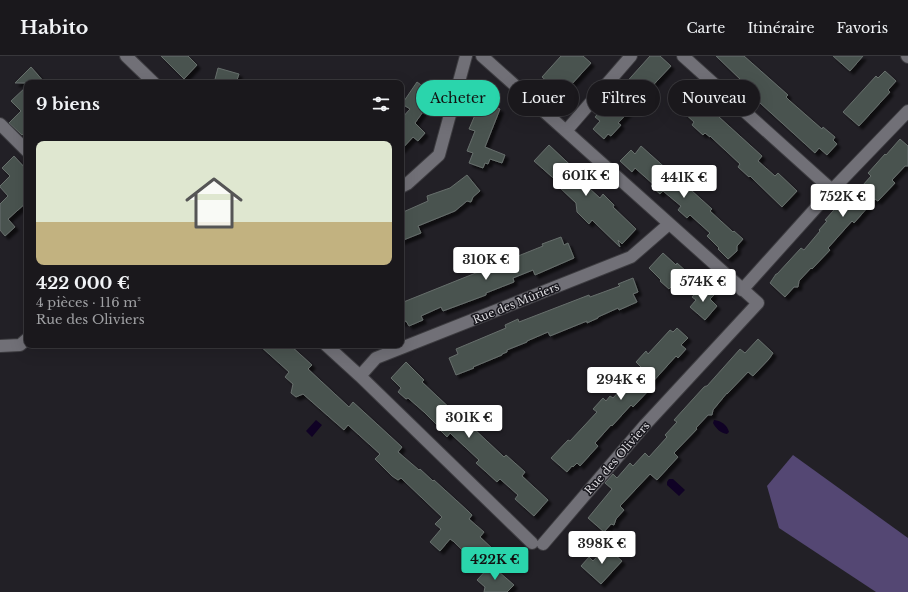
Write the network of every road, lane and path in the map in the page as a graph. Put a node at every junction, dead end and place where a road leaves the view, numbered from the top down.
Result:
1 (126, 56) edge
2 (466, 56) edge
3 (482, 56) edge
4 (631, 56) edge
5 (683, 56) edge
6 (151, 80) edge
7 (908, 111) edge
8 (0, 124) edge
9 (566, 131) junction
10 (24, 148) edge
11 (404, 186) edge
12 (832, 190) junction
13 (669, 224) junction
14 (742, 290) junction
15 (24, 341) edge
16 (0, 346) edge
17 (404, 347) edge
18 (329, 348) edge
19 (401, 348) edge
20 (360, 376) junction

1 - 6 street
2 - 11 street
3 - 9 street
4 - 9 street
5 - 12 street
7 - 12 street
8 - 10 street
9 - 13 street
12 - 14 street
13 - 14 street
13 - 17 street, Rue des Mûriers
14 - 20 street, Rue des Oliviers
15 - 16 street
18 - 20 street, Rue des Oliviers
19 - 20 street, Rue des Mûriers

